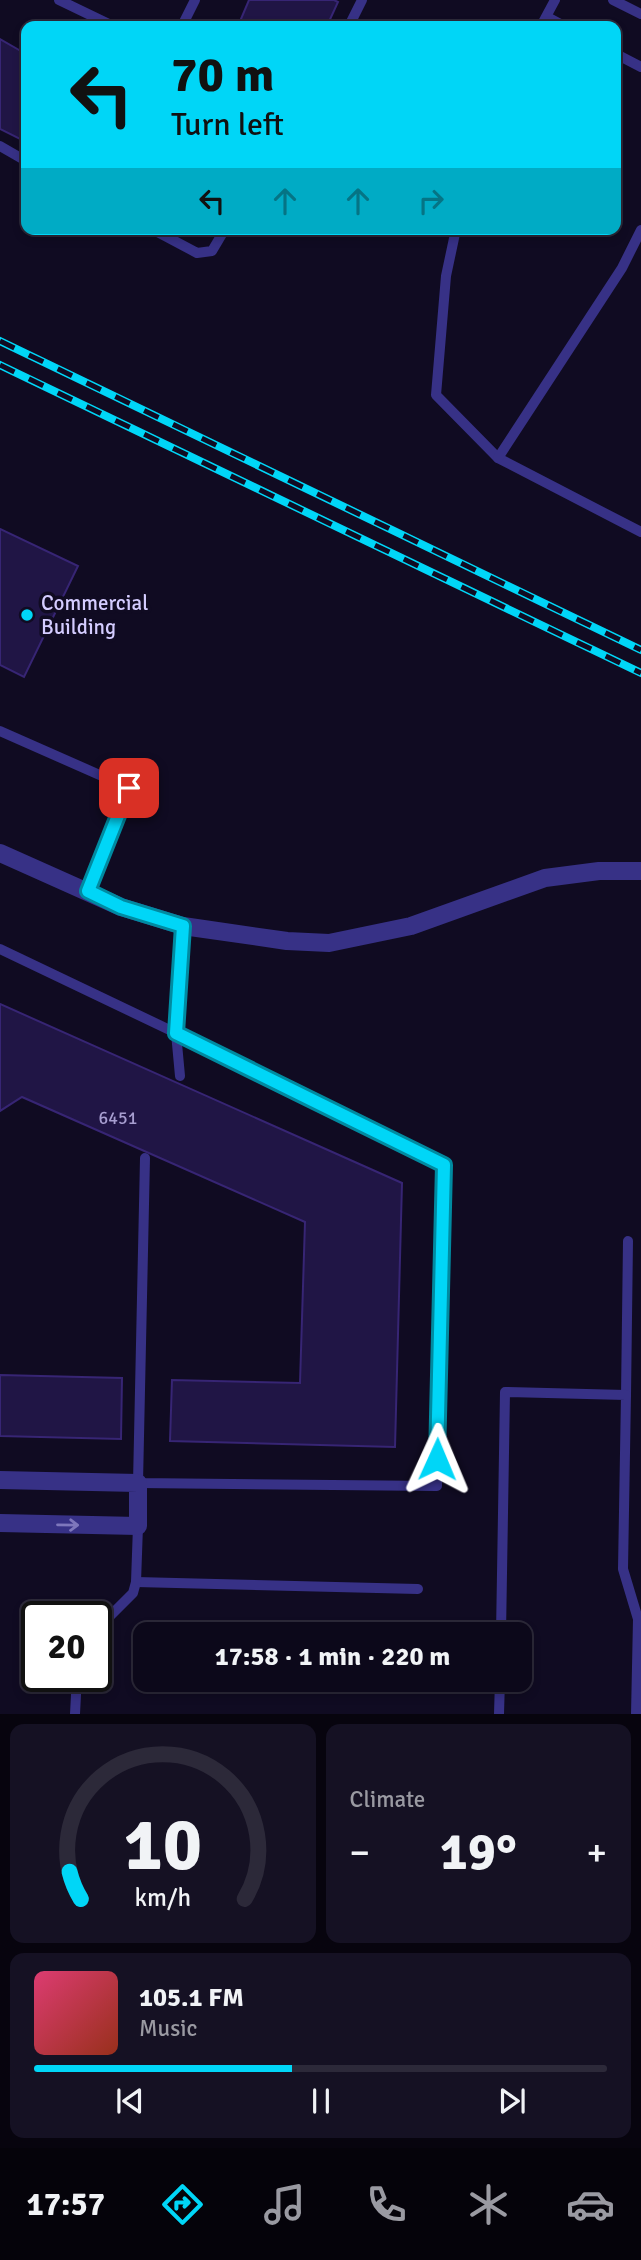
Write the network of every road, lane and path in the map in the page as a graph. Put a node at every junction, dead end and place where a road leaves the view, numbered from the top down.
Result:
1 (59, 0) edge
2 (195, 0) edge
3 (362, 0) edge
4 (555, 0) edge
5 (613, 0) edge
6 (641, 14) edge
7 (103, 21) edge
8 (184, 21) edge
9 (352, 21) edge
10 (544, 21) edge
11 (621, 57) edge
12 (641, 67) edge
13 (0, 146) edge
14 (21, 158) edge
15 (641, 230) edge
16 (163, 235) edge
17 (221, 235) edge
18 (455, 235) edge
19 (498, 458) junction
20 (641, 532) edge
21 (0, 731) edge
22 (0, 853) edge
23 (641, 871) edge
24 (88, 891) junction
25 (183, 926) junction
26 (0, 949) edge
27 (176, 1033) junction
28 (180, 1076) dead end
29 (145, 1158) dead end
30 (628, 1241) dead end
31 (626, 1395) junction
32 (0, 1480) edge
33 (138, 1483) junction
34 (0, 1523) edge
35 (138, 1526) junction
36 (136, 1582) junction
37 (418, 1589) dead end
38 (112, 1614) edge
39 (640, 1619) edge
40 (501, 1622) edge
41 (76, 1692) edge
42 (500, 1692) edge
43 (75, 1714) edge
44 (499, 1714) edge
45 (636, 1714) edge

1 - 7 lane
2 - 8 lane
3 - 9 lane
4 - 10 lane
5 - 6 lane
11 - 12 lane
13 - 14 lane
15 - 19 lane
16 - 17 lane
18 - 19 lane
19 - 20 lane
21 - 24 lane
22 - 24 street
23 - 25 street
24 - 25 street
25 - 27 lane
26 - 27 lane
27 - 28 lane
27 - 33 lane
29 - 33 lane
30 - 31 lane
31 - 39 lane
31 - 40 lane
32 - 33 street
33 - 35 street
34 -> 35 street
35 - 36 lane
36 - 37 lane
36 - 38 lane
39 - 45 lane
41 - 43 lane
42 - 44 lane

